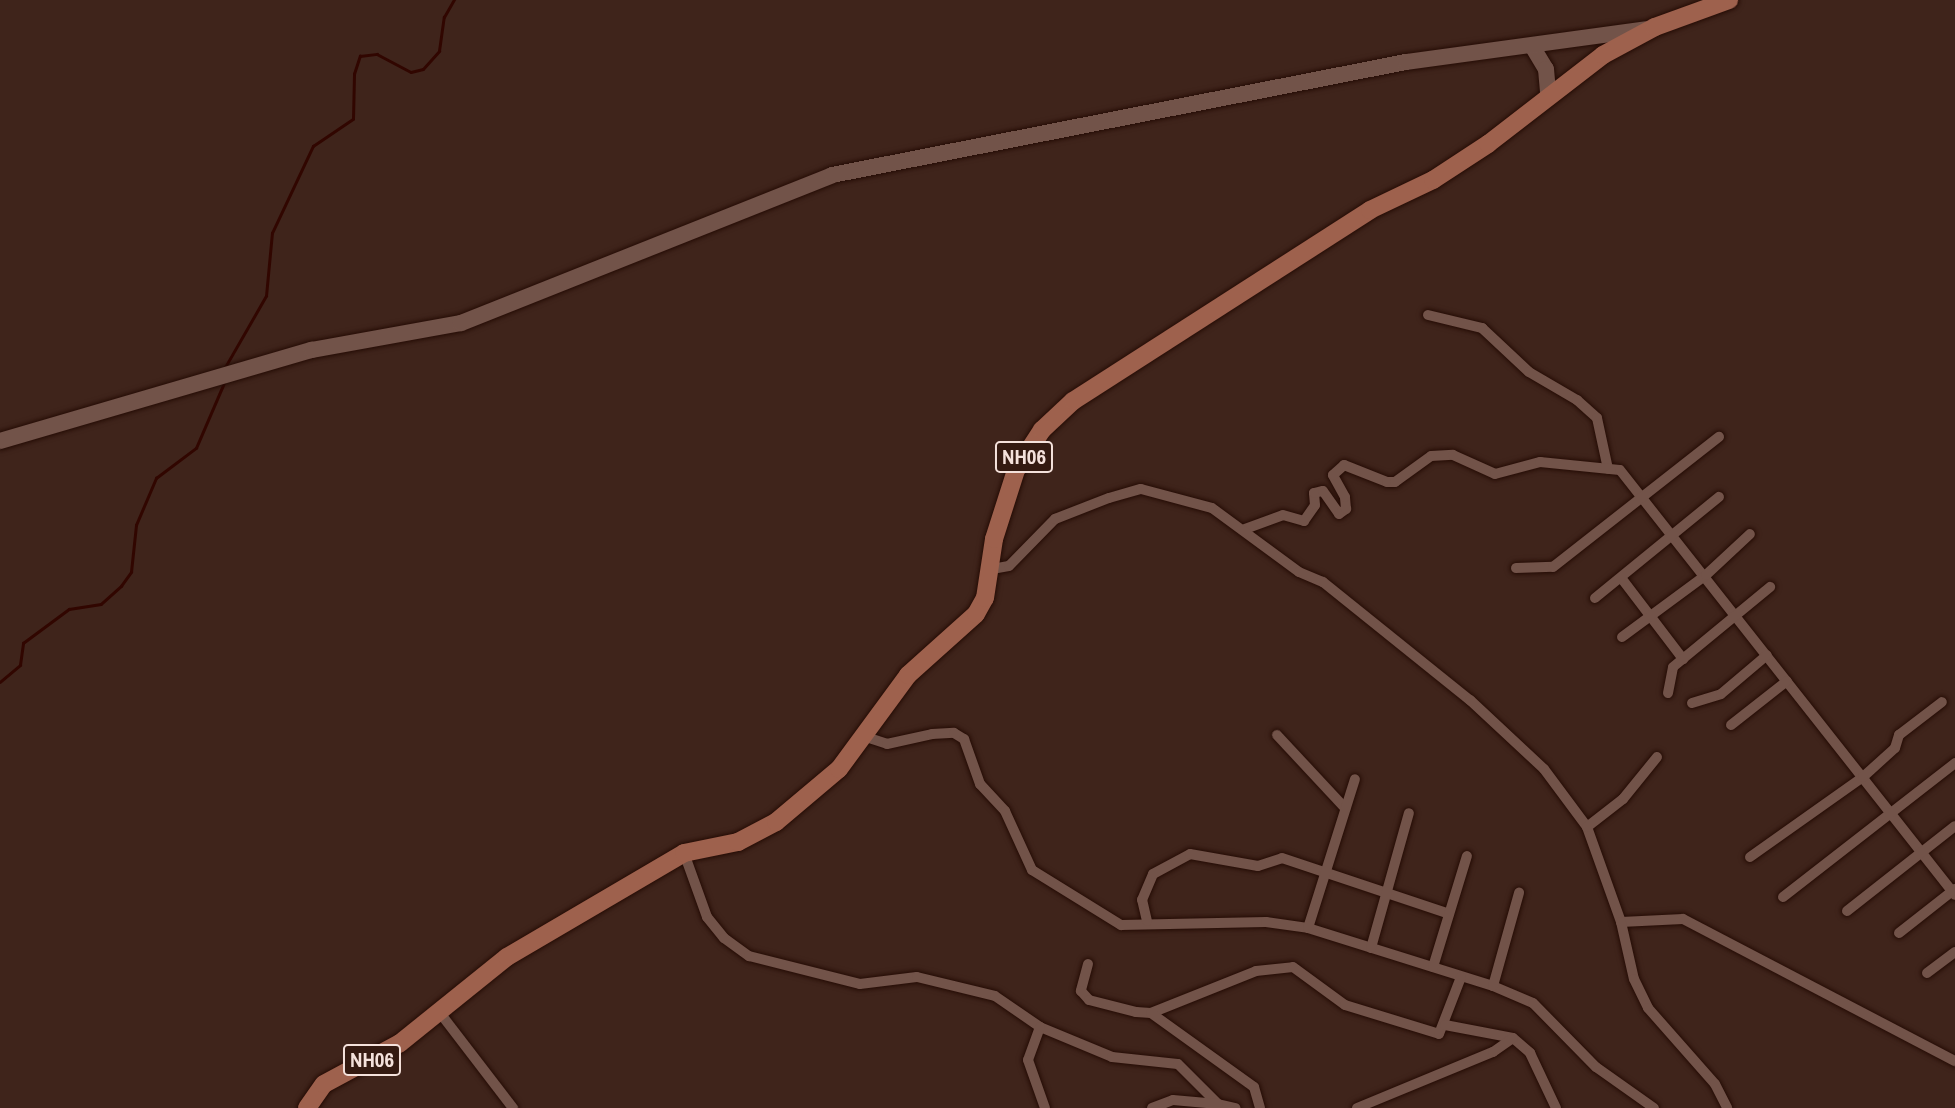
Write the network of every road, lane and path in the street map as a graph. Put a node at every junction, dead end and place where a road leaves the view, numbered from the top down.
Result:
1 (1729, 0) edge
2 (1655, 27) junction
3 (1565, 42) junction
4 (1532, 46) junction
5 (1603, 55) junction
6 (1548, 94) junction
7 (1428, 315) dead end
8 (1719, 437) dead end
9 (0, 441) edge
10 (1608, 468) junction
11 (1644, 497) junction
12 (1719, 497) dead end
13 (1245, 529) junction
14 (1750, 534) dead end
15 (1676, 536) junction
16 (1516, 568) dead end
17 (992, 569) junction
18 (1706, 575) junction
19 (1622, 579) junction
20 (1770, 587) dead end
21 (1595, 598) dead end
22 (1738, 616) junction
23 (1651, 617) junction
24 (1622, 638) dead end
25 (1767, 655) junction
26 (1684, 659) junction
27 (1787, 681) junction
28 (1668, 693) dead end
29 (1942, 702) dead end
30 (1692, 703) dead end
31 (1731, 725) dead end
32 (1277, 735) dead end
33 (863, 736) junction
34 (1657, 757) dead end
35 (1955, 764) edge
36 (1863, 777) junction
37 (1355, 779) dead end
38 (1345, 808) junction
39 (1409, 813) dead end
40 (1893, 816) junction
41 (1955, 826) edge
42 (1587, 827) junction
43 (1922, 852) junction
44 (684, 853) junction
45 (1467, 856) dead end
46 (1750, 857) dead end
47 (1323, 871) junction
48 (1388, 892) junction
49 (1954, 892) edge
50 (1519, 893) dead end
51 (1783, 897) dead end
52 (1847, 911) dead end
53 (1449, 914) junction
54 (1147, 921) junction
55 (1621, 922) junction
56 (1308, 929) junction
57 (1899, 933) dead end
58 (1371, 948) junction
59 (1955, 952) edge
60 (1088, 964) dead end
61 (1433, 967) junction
62 (1927, 973) dead end
63 (1461, 976) junction
64 (1493, 986) junction
65 (437, 1009) junction
66 (1151, 1013) junction
67 (1445, 1025) junction
68 (1040, 1027) junction
69 (1513, 1038) junction
70 (1955, 1061) edge
71 (1218, 1104) junction
72 (307, 1108) edge
73 (513, 1108) edge
74 (1045, 1108) edge
75 (1153, 1108) edge
76 (1236, 1108) edge
77 (1260, 1108) edge
78 (1357, 1108) edge
79 (1556, 1108) edge
80 (1654, 1108) edge
81 (1727, 1108) edge

1 - 2 main road, NH06
2 - 3 main road
2 - 5 main road, NH06
3 - 4 main road
3 - 5 main road
4 - 6 main road
4 - 9 main road
5 - 6 main road, NH06
6 - 17 main road, NH06
7 - 10 street
8 - 11 street
10 - 11 street
10 - 13 street
11 - 15 street
11 - 16 street
12 - 15 street
13 - 17 street
13 - 42 street
14 - 18 street
15 - 18 street
15 - 19 street
17 - 33 main road, NH06
18 - 22 street
18 - 23 street
19 - 21 street
19 - 23 street
20 - 22 street
22 - 25 street
22 - 26 street
23 - 24 street
23 - 26 street
25 - 27 street
25 - 30 street
26 - 28 street
27 - 31 street
27 - 36 street
29 - 36 street
32 - 38 street
33 - 44 main road, NH06
33 - 54 street
34 - 42 street
35 - 40 street
36 - 40 street
36 - 46 street
37 - 38 street
38 - 47 street
39 - 48 street
40 - 43 street
40 - 51 street
41 - 43 street
42 - 55 street
43 - 49 street
43 - 52 street
44 - 65 main road, NH06
44 - 68 street
45 - 53 street
47 - 48 street
47 - 54 street
47 - 56 street
48 - 53 street
48 - 58 street
49 - 57 street
50 - 64 street
53 - 61 street
54 - 56 street
55 - 70 street
55 - 81 street
56 - 58 street
58 - 61 street
59 - 62 street
60 - 66 street
61 - 63 street
63 - 64 street
63 - 67 street
64 - 80 street
65 - 72 main road, NH06
65 - 73 street
66 - 67 street
66 - 77 street
67 - 69 street
68 - 71 street
68 - 74 street
69 - 78 street
69 - 79 street
71 - 75 street
71 - 76 street

